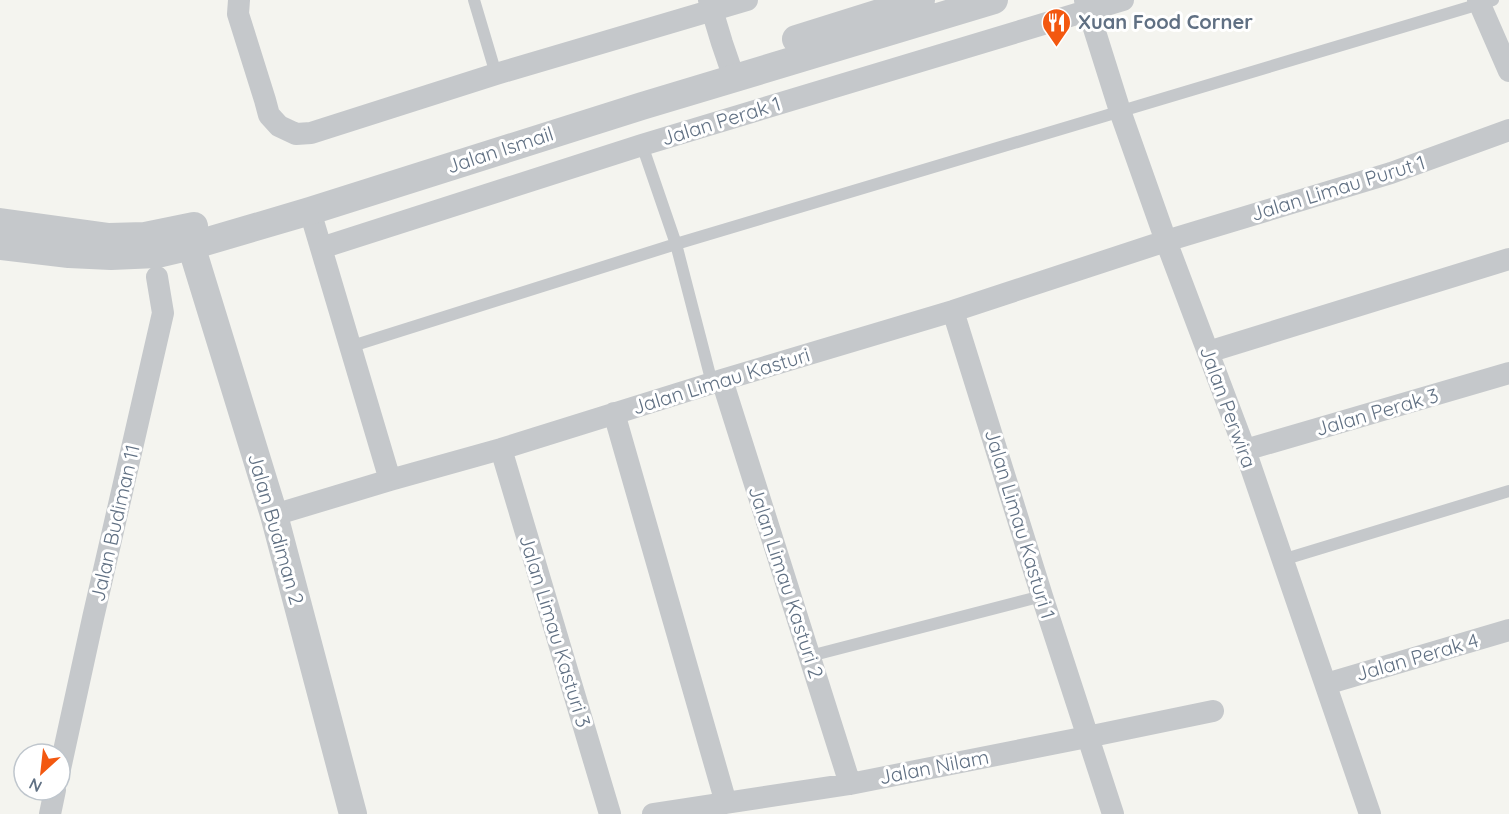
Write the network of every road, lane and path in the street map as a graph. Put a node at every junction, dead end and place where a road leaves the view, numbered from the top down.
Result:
1 (239, 0) edge
2 (474, 0) edge
3 (747, 0) edge
4 (921, 0) edge
5 (994, 0) edge
6 (1123, 0) edge
7 (1484, 1) edge
8 (710, 5) edge
9 (1087, 5) edge
10 (731, 69) junction
11 (1509, 71) edge
12 (496, 74) junction
13 (1120, 111) junction
14 (1509, 130) edge
15 (642, 145) junction
16 (310, 211) junction
17 (0, 222) edge
18 (189, 237) junction
19 (1166, 241) junction
20 (676, 244) junction
21 (0, 246) edge
22 (321, 248) junction
23 (1509, 259) edge
24 (157, 277) dead end
25 (953, 311) junction
26 (349, 347) junction
27 (1208, 352) junction
28 (1509, 374) edge
29 (717, 381) junction
30 (614, 413) junction
31 (501, 449) junction
32 (1245, 450) junction
33 (390, 480) junction
34 (1509, 491) edge
35 (274, 515) junction
36 (1282, 560) junction
37 (1042, 596) junction
38 (1509, 630) edge
39 (810, 656) junction
40 (1326, 684) junction
41 (1213, 711) dead end
42 (1087, 737) junction
43 (66, 742) edge
44 (850, 784) junction
45 (726, 803) junction
46 (606, 813) edge
47 (353, 814) edge
48 (653, 814) edge
49 (1113, 814) edge
50 (1370, 814) edge

1 - 12 street
2 - 12 lane
3 - 8 street
4 - 10 street, Jalan Ismail
5 - 10 street, Jalan Ismail
6 - 9 street, Jalan Perak 1
7 - 11 street
7 - 13 lane
8 - 10 street
8 - 12 street
9 - 13 street, Jalan Perwira
9 - 15 street, Jalan Perak 1
10 - 16 street, Jalan Ismail
10 - 18 street, Jalan Ismail
13 - 19 street, Jalan Perwira
13 - 20 lane
14 - 19 street, Jalan Limau Purut 1
15 - 20 lane
15 - 22 street, Jalan Perak 1
16 - 18 street, Jalan Ismail
16 - 22 street
17 - 18 street, Jalan Ismail
18 - 21 street, Jalan Ismail
18 - 35 street, Jalan Budiman 2
19 - 25 street, Jalan Limau Kasturi
19 - 27 street, Jalan Perwira
20 - 26 lane
20 - 29 lane
22 - 26 street
23 - 27 street
24 - 43 street, Jalan Budiman 11
25 - 29 street, Jalan Limau Kasturi
25 - 37 street, Jalan Limau Kasturi 1
26 - 33 street
27 - 32 street, Jalan Perwira
28 - 32 street, Jalan Perak 3
29 - 30 street, Jalan Limau Kasturi
29 - 39 street, Jalan Limau Kasturi 2
30 - 31 street, Jalan Limau Kasturi
30 - 45 street
31 - 33 street, Jalan Limau Kasturi
31 - 46 street, Jalan Limau Kasturi 3
32 - 36 street, Jalan Perwira
33 - 35 street, Jalan Limau Kasturi
34 - 36 lane
35 - 47 street, Jalan Budiman 2
36 - 40 street, Jalan Perwira
37 - 39 lane
37 - 42 street, Jalan Limau Kasturi 1
38 - 40 street, Jalan Perak 4
39 - 44 street, Jalan Limau Kasturi 2
40 - 50 street, Jalan Perwira
41 - 42 street, Jalan Nilam
42 - 44 street, Jalan Nilam
42 - 49 street, Jalan Limau Kasturi 1
44 - 45 street, Jalan Nilam
45 - 48 street, Jalan Nilam

